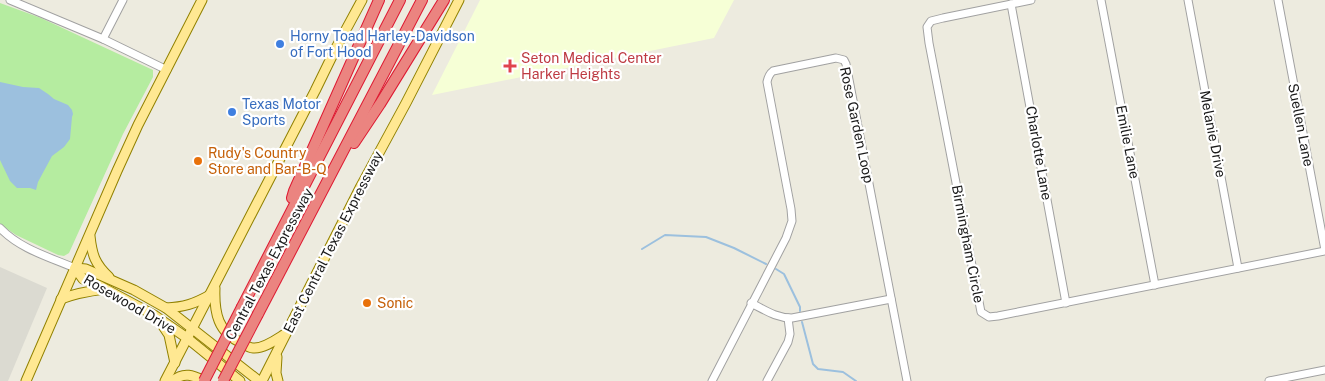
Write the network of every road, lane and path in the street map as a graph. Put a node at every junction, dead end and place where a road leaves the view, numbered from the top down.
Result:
1 (10, 0) edge
2 (123, 0) edge
3 (202, 0) edge
4 (362, 0) edge
5 (379, 0) edge
6 (400, 0) edge
7 (422, 0) edge
8 (444, 0) edge
9 (459, 0) edge
10 (1031, 0) edge
11 (1101, 0) edge
12 (1188, 0) edge
13 (1278, 0) edge
14 (1012, 4) junction
15 (103, 39) junction
16 (167, 70) junction
17 (341, 156) junction
18 (289, 216) junction
19 (0, 228) edge
20 (90, 233) junction
21 (1325, 250) edge
22 (75, 268) junction
23 (1238, 268) junction
24 (113, 281) junction
25 (1155, 285) junction
26 (215, 286) junction
27 (105, 289) junction
28 (210, 295) junction
29 (62, 299) junction
30 (891, 299) junction
31 (751, 303) junction
32 (1066, 303) junction
33 (166, 308) junction
34 (154, 315) junction
35 (788, 318) junction
36 (193, 329) junction
37 (286, 333) junction
38 (187, 338) junction
39 (278, 349) junction
40 (175, 363) junction
41 (1325, 370) edge
42 (1294, 378) edge
43 (26, 381) edge
44 (166, 381) edge
45 (173, 381) edge
46 (205, 381) edge
47 (223, 381) edge
48 (240, 381) edge
49 (260, 381) edge
50 (278, 381) edge
51 (712, 381) edge
52 (767, 381) edge
53 (907, 381) edge
54 (1269, 381) edge

1 - 15 street
2 - 15 street
3 - 16 main road
4 - 26 main road
5 - 18 highway
6 - 18 highway, Central Texas Expressway
7 - 17 highway, Central Texas Expressway
8 - 17 highway
9 - 37 main road, East Central Texas Expressway
10 - 14 street, Birmingham Circle
11 - 25 street, Emilie Lane
12 - 23 street, Melanie Drive
13 - 21 street, Suellen Lane
14 - 32 street, Charlotte Lane
14 - 32 street, Birmingham Circle
15 - 16 street
16 - 20 main road
17 - 47 highway, Central Texas Expressway, bridge
18 - 46 highway, Central Texas Expressway, bridge
19 - 22 street
20 - 22 main road
20 - 24 main road
21 - 23 street, Birmingham Circle
22 - 24 main road, Rosewood Drive
22 - 27 main road, Rosewood Drive
22 - 29 main road
23 - 25 street, Birmingham Circle
24 - 33 main road, Rosewood Drive
25 - 32 street, Birmingham Circle
26 - 28 main road
26 - 37 main road
27 - 29 main road
27 - 34 main road, Rosewood Drive
28 - 33 main road
28 - 36 main road
29 - 43 main road
30 - 31 street, Rose Garden Loop
30 - 35 street
30 - 53 street, Rose Garden Loop
31 - 35 street
31 - 51 street, Rose Garden Loop
33 - 36 main road, Rosewood Drive
34 - 38 main road, Rosewood Drive
34 - 40 main road
35 - 52 street
36 - 38 main road
36 - 49 main road, Rosewood Drive
37 - 39 main road, East Central Texas Expressway
38 - 40 main road
38 - 48 main road, Rosewood Drive
39 - 49 main road, East Central Texas Expressway
39 - 50 main road
40 - 44 main road
41 - 42 street
42 - 54 street
45 - 46 main road

